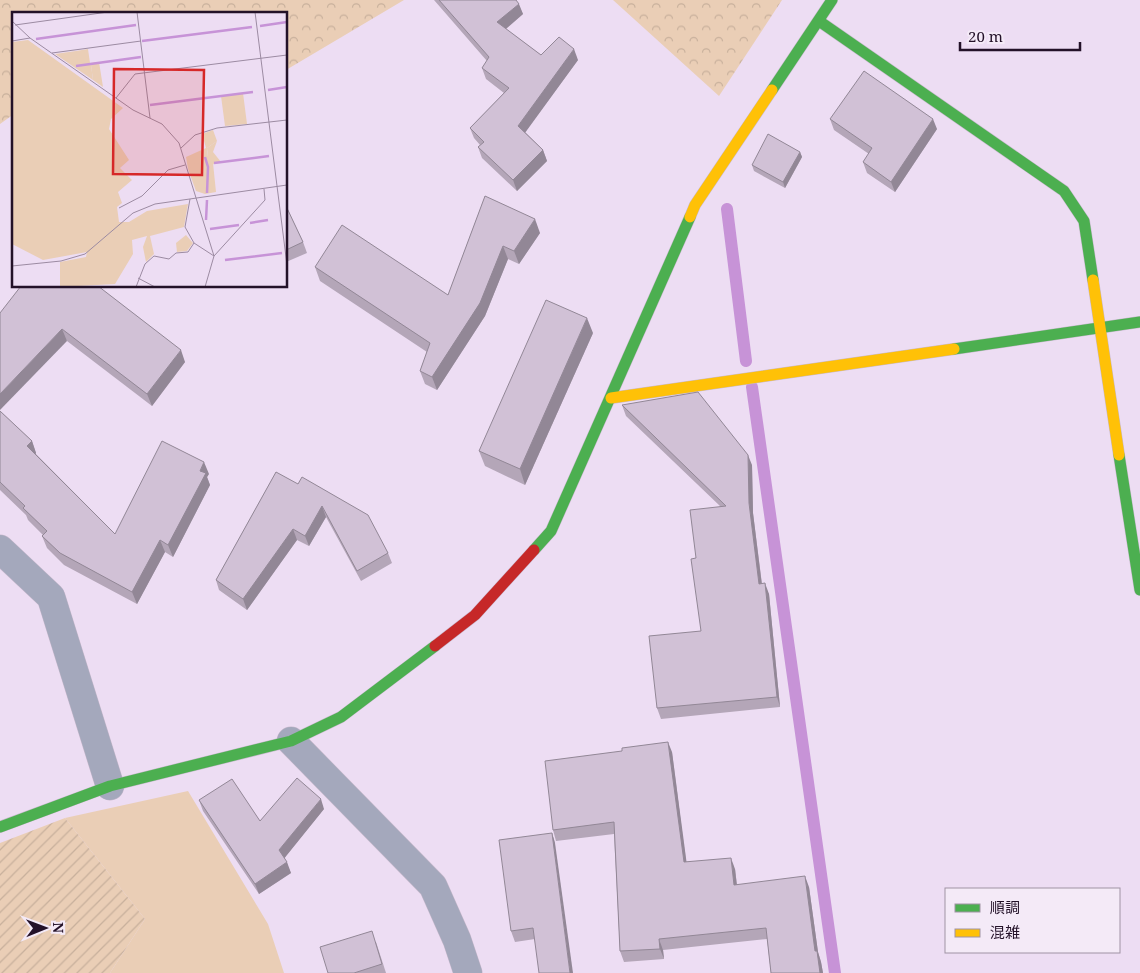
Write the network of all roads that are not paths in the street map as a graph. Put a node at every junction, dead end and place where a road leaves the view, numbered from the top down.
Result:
1 (832, 0) edge
2 (819, 21) junction
3 (1140, 322) edge
4 (1100, 328) junction
5 (611, 398) junction
6 (0, 549) edge
7 (1140, 590) edge
8 (292, 741) junction
9 (110, 786) junction
10 (0, 827) edge
11 (468, 973) edge

1 - 2 street
2 - 4 street
2 - 5 street
3 - 4 street
4 - 5 street
4 - 7 street
5 - 8 street
6 - 9 street
8 - 9 street
8 - 11 street
9 - 10 street

